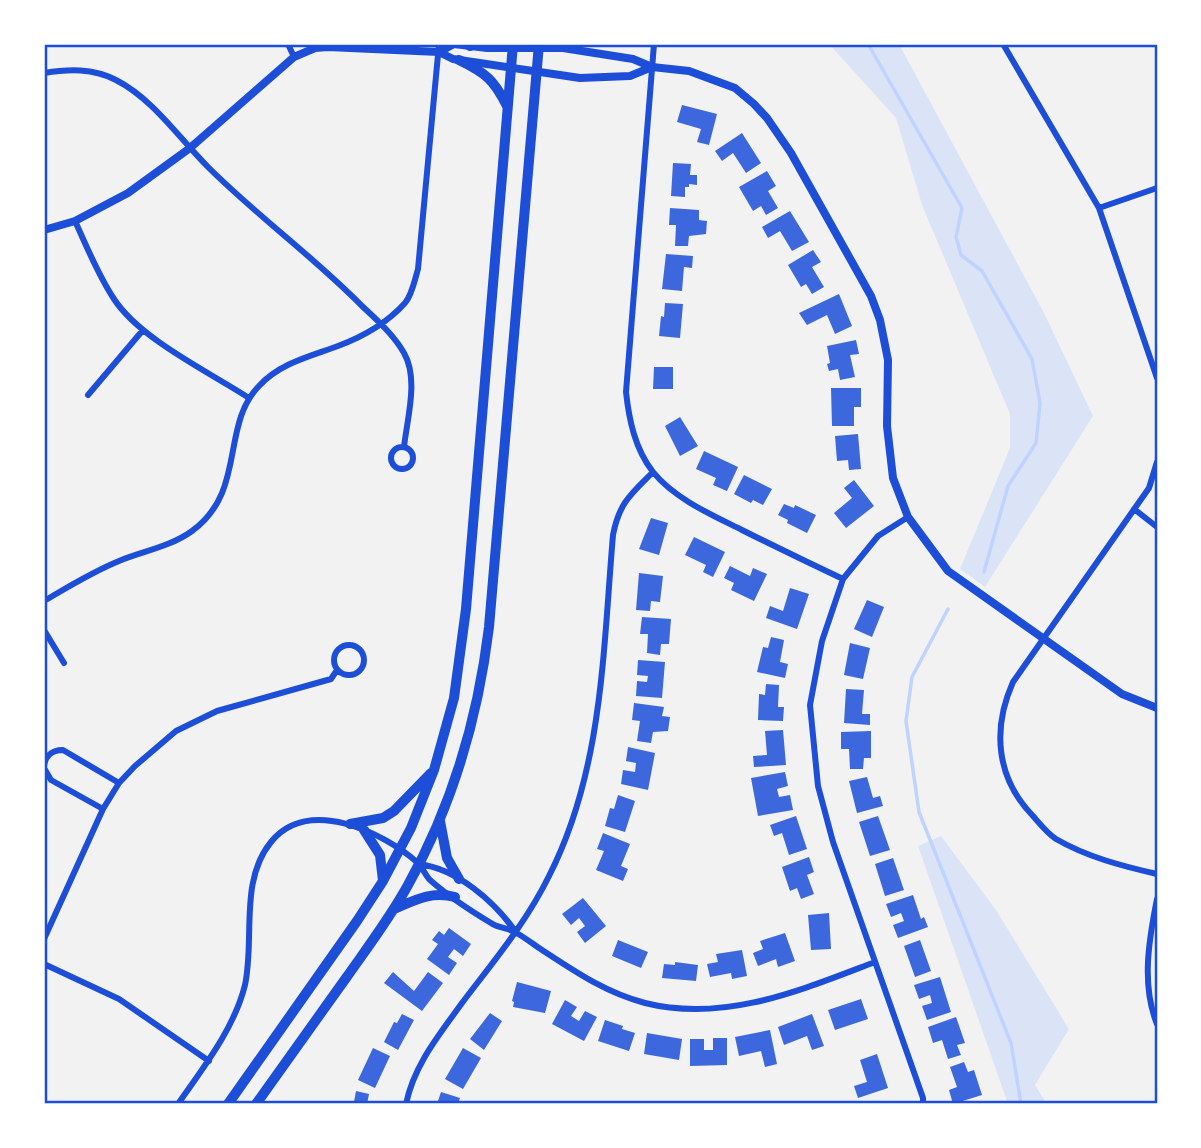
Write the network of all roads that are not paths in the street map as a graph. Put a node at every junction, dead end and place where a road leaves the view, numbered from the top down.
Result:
1 (288, 44) edge
2 (654, 44) edge
3 (1003, 44) edge
4 (472, 45) edge
5 (539, 45) edge
6 (513, 46) edge
7 (439, 48) edge
8 (294, 57) junction
9 (459, 60) junction
10 (511, 66) junction
11 (652, 67) junction
12 (537, 71) junction
13 (44, 73) edge
14 (508, 108) junction
15 (190, 148) junction
16 (1157, 188) edge
17 (1099, 208) junction
18 (75, 221) junction
19 (44, 230) edge
20 (381, 324) junction
21 (143, 330) junction
22 (1155, 362) edge
23 (1157, 378) edge
24 (88, 395) dead end
25 (249, 398) junction
26 (404, 447) dead end
27 (1157, 462) edge
28 (653, 472) junction
29 (1134, 509) junction
30 (908, 517) junction
31 (1157, 527) edge
32 (843, 579) junction
33 (44, 601) edge
34 (44, 630) edge
35 (1042, 639) junction
36 (64, 663) dead end
37 (337, 670) junction
38 (1157, 708) edge
39 (434, 770) junction
40 (119, 783) junction
41 (103, 809) junction
42 (440, 820) junction
43 (350, 824) junction
44 (364, 830) junction
45 (399, 851) junction
46 (419, 864) junction
47 (1157, 874) edge
48 (459, 879) junction
49 (383, 881) junction
50 (454, 897) junction
51 (1157, 899) edge
52 (394, 909) junction
53 (516, 933) junction
54 (44, 939) edge
55 (875, 962) junction
56 (44, 964) edge
57 (1157, 1024) edge
58 (208, 1061) junction
59 (178, 1104) edge
60 (228, 1104) edge
61 (256, 1104) edge
62 (406, 1104) edge
63 (923, 1104) edge

1 - 8 street
2 - 11 street
3 - 17 street
4 - 6 street
4 - 7 street
5 - 6 street
5 - 11 street
5 - 12 highway
6 - 10 highway
7 - 8 street
7 - 9 street
7 - 20 street
8 - 15 street
9 - 10 street
9 - 14 highway
10 - 12 street
10 - 14 highway
11 - 12 street
11 - 28 street
11 - 30 street
12 - 42 highway
13 - 15 street
14 - 39 highway
15 - 18 street
15 - 20 street
16 - 17 street
17 - 22 street
18 - 19 street
18 - 21 street
20 - 25 street
20 - 26 street
21 - 24 street
21 - 25 street
22 - 23 street
25 - 33 street
27 - 29 street
28 - 32 street
28 - 53 street
29 - 31 street
29 - 35 street
30 - 32 street
30 - 35 street
32 - 55 street
34 - 36 street
35 - 38 street
35 - 47 street
37 - 37 street
37 - 40 street
39 - 43 highway
39 - 45 highway
40 - 41 street
40 - 41 street
41 - 54 street
42 - 46 highway
42 - 48 highway
43 - 44 street
43 - 58 street
44 - 45 street
44 - 49 highway
45 - 46 street
45 - 49 highway
46 - 48 street
46 - 50 street
46 - 52 highway
48 - 53 street
49 - 60 highway
50 - 52 highway
50 - 53 street
51 - 57 street
52 - 61 highway
53 - 55 street
53 - 62 street
55 - 63 street
56 - 58 street
58 - 59 street

